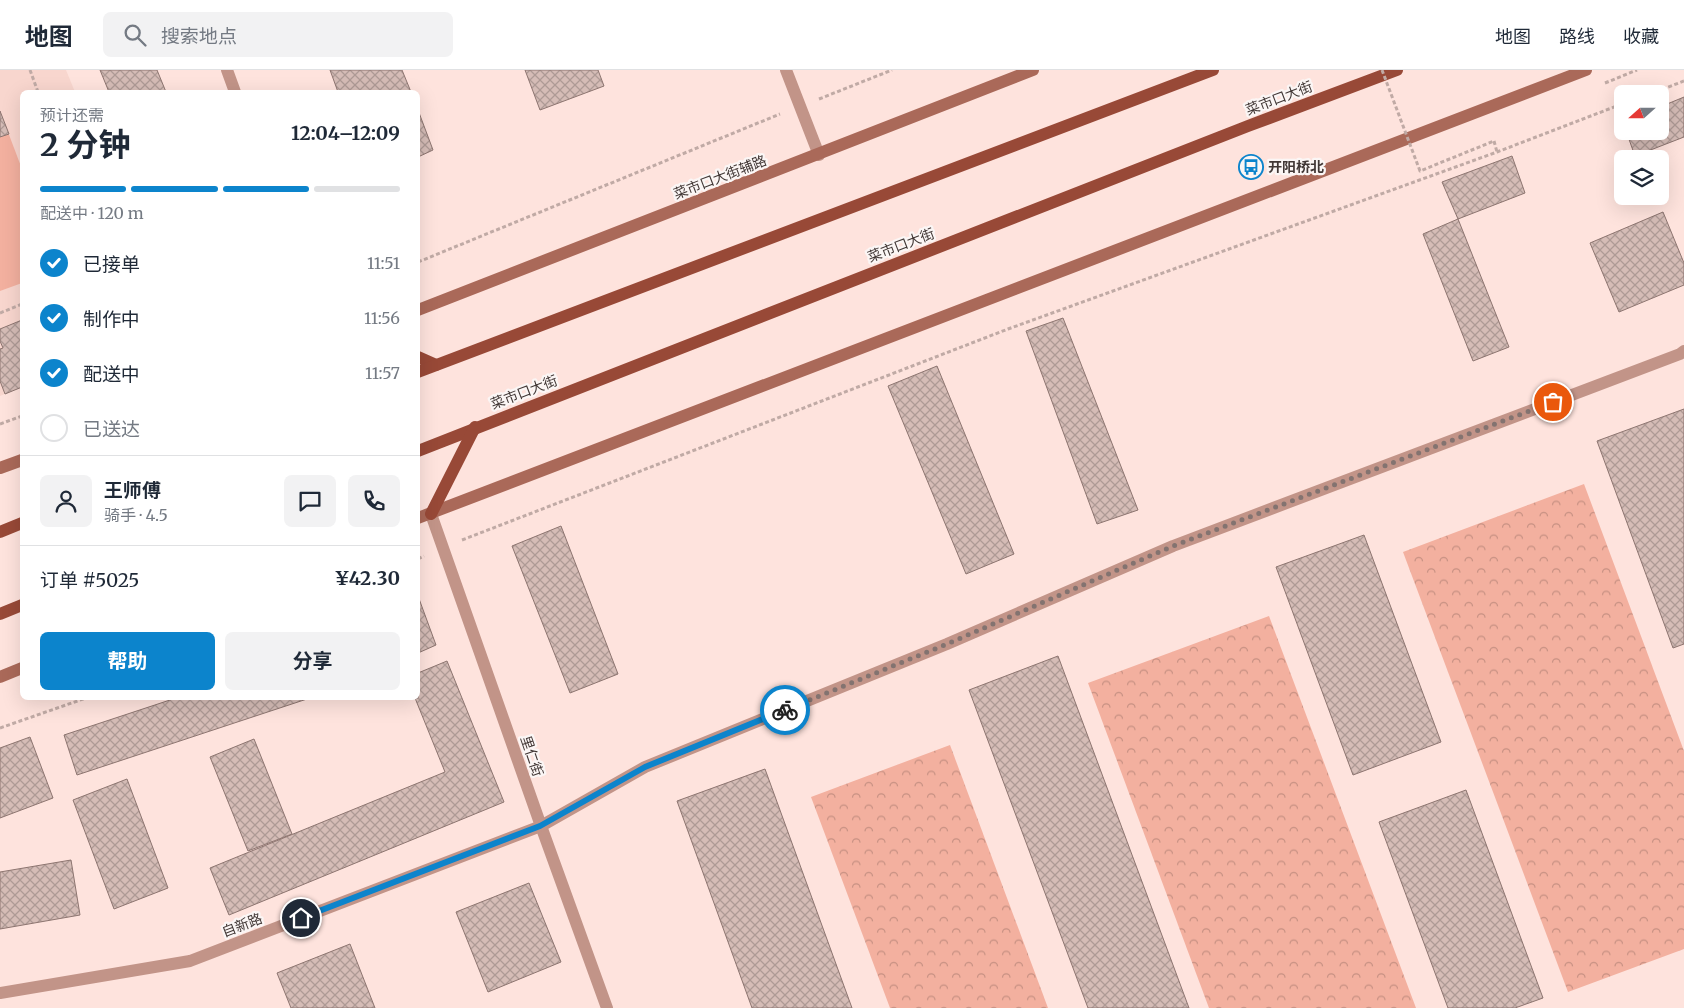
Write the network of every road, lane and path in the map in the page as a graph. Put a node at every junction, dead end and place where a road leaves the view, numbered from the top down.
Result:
1 (30, 70) edge
2 (226, 70) edge
3 (786, 70) edge
4 (892, 70) edge
5 (1033, 70) edge
6 (1213, 70) edge
7 (1382, 70) edge
8 (1397, 70) edge
9 (1586, 70) edge
10 (1684, 81) edge
11 (1669, 87) edge
12 (37, 90) edge
13 (234, 90) edge
14 (800, 106) junction
15 (1614, 107) edge
16 (1497, 152) junction
17 (819, 154) junction
18 (420, 261) edge
19 (20, 305) edge
20 (420, 309) edge
21 (0, 313) edge
22 (1684, 351) edge
23 (420, 358) edge
24 (436, 365) junction
25 (420, 371) edge
26 (20, 417) edge
27 (0, 424) edge
28 (475, 427) junction
29 (420, 449) edge
30 (20, 461) edge
31 (0, 468) edge
32 (431, 514) junction
33 (420, 517) edge
34 (20, 524) edge
35 (0, 532) edge
36 (442, 548) junction
37 (420, 558) edge
38 (20, 606) edge
39 (0, 614) edge
40 (20, 669) edge
41 (0, 677) edge
42 (80, 700) edge
43 (0, 728) edge
44 (540, 826) junction
45 (0, 993) edge
46 (607, 1008) edge

1 - 12 path
2 - 13 street
3 - 14 street
4 - 14 path
5 - 17 street, 菜市口大街辅路
6 - 24 main road
7 - 16 path, bridge
8 - 28 main road, 菜市口大街
9 - 32 street
10 - 11 path
14 - 17 street
14 - 18 path
15 - 16 path
16 - 36 path
17 - 20 street, 菜市口大街辅路
19 - 21 path
22 - 44 street, 自新路
23 - 24 main road
24 - 25 main road
26 - 27 path
28 - 29 main road, 菜市口大街
28 - 32 main road
30 - 31 street
32 - 33 street
32 - 36 street, 里仁街
34 - 35 main road
36 - 37 path
36 - 44 street, 里仁街
38 - 39 main road
40 - 41 street
42 - 43 path
44 - 45 street, 自新路
44 - 46 street, 里仁街

